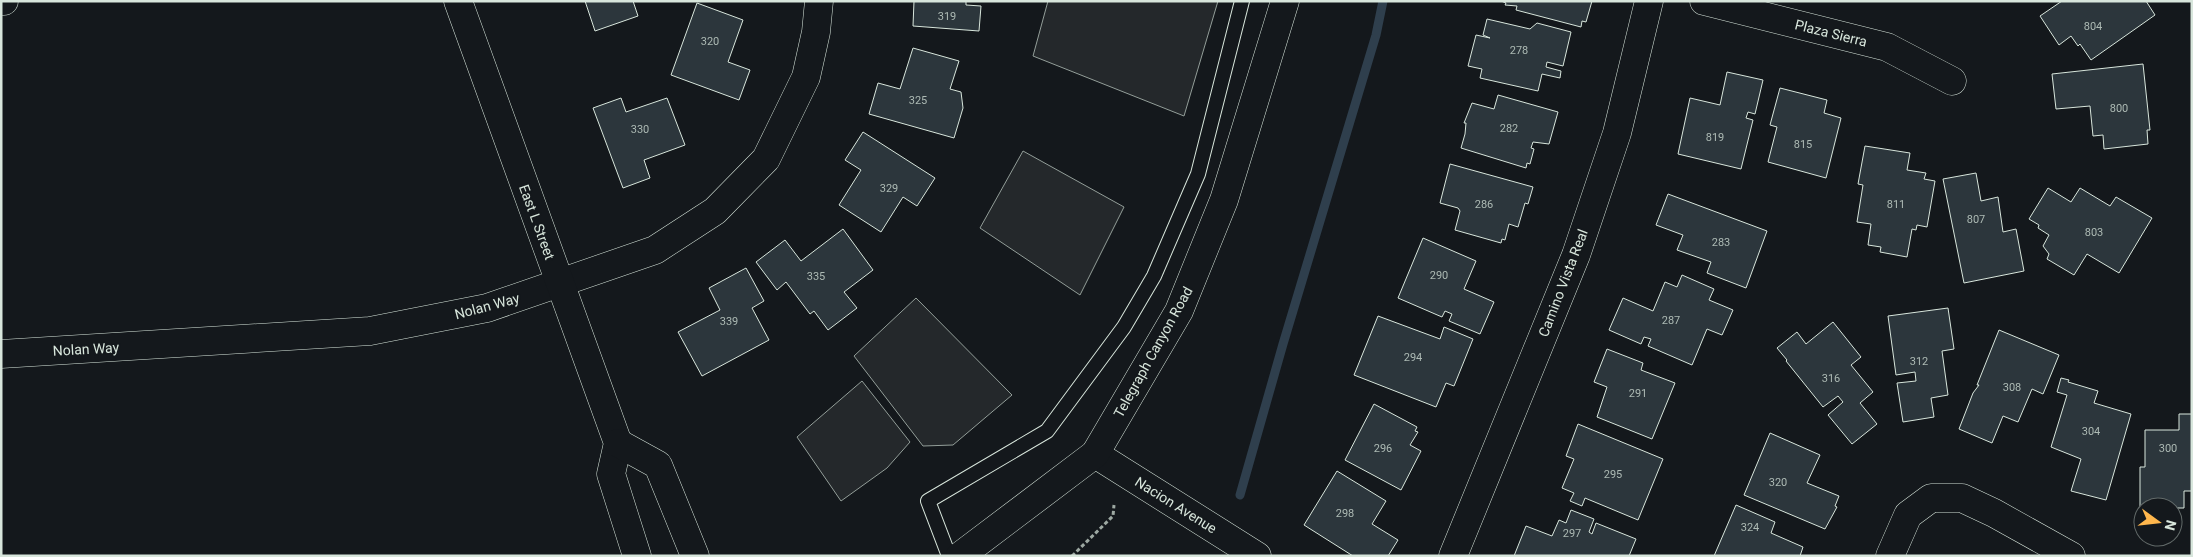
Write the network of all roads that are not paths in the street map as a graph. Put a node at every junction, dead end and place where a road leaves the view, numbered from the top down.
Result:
1 (458, 1) edge
2 (819, 1) edge
3 (1242, 1) edge
4 (1285, 1) edge
5 (1649, 1) edge
6 (1704, 1) edge
7 (1952, 81) dead end
8 (558, 282) junction
9 (1, 354) edge
10 (618, 443) junction
11 (1095, 454) junction
12 (637, 556) edge
13 (695, 556) edge
14 (949, 556) edge
15 (960, 556) edge
16 (1257, 556) edge
17 (1453, 556) edge
18 (1890, 556) edge
19 (2071, 556) edge

1 - 8 street, East L Street
2 - 8 street, Nolan Way
3 - 14 lane
4 - 11 street, Telegraph Canyon Road
5 - 17 street, Camino Vista Real
6 - 7 street, Plaza Sierra
8 - 9 street, Nolan Way
8 - 10 street, East L Street
10 - 12 street
10 - 13 street
11 - 15 street, Telegraph Canyon Road
11 - 16 street, Nacion Avenue
18 - 19 street

